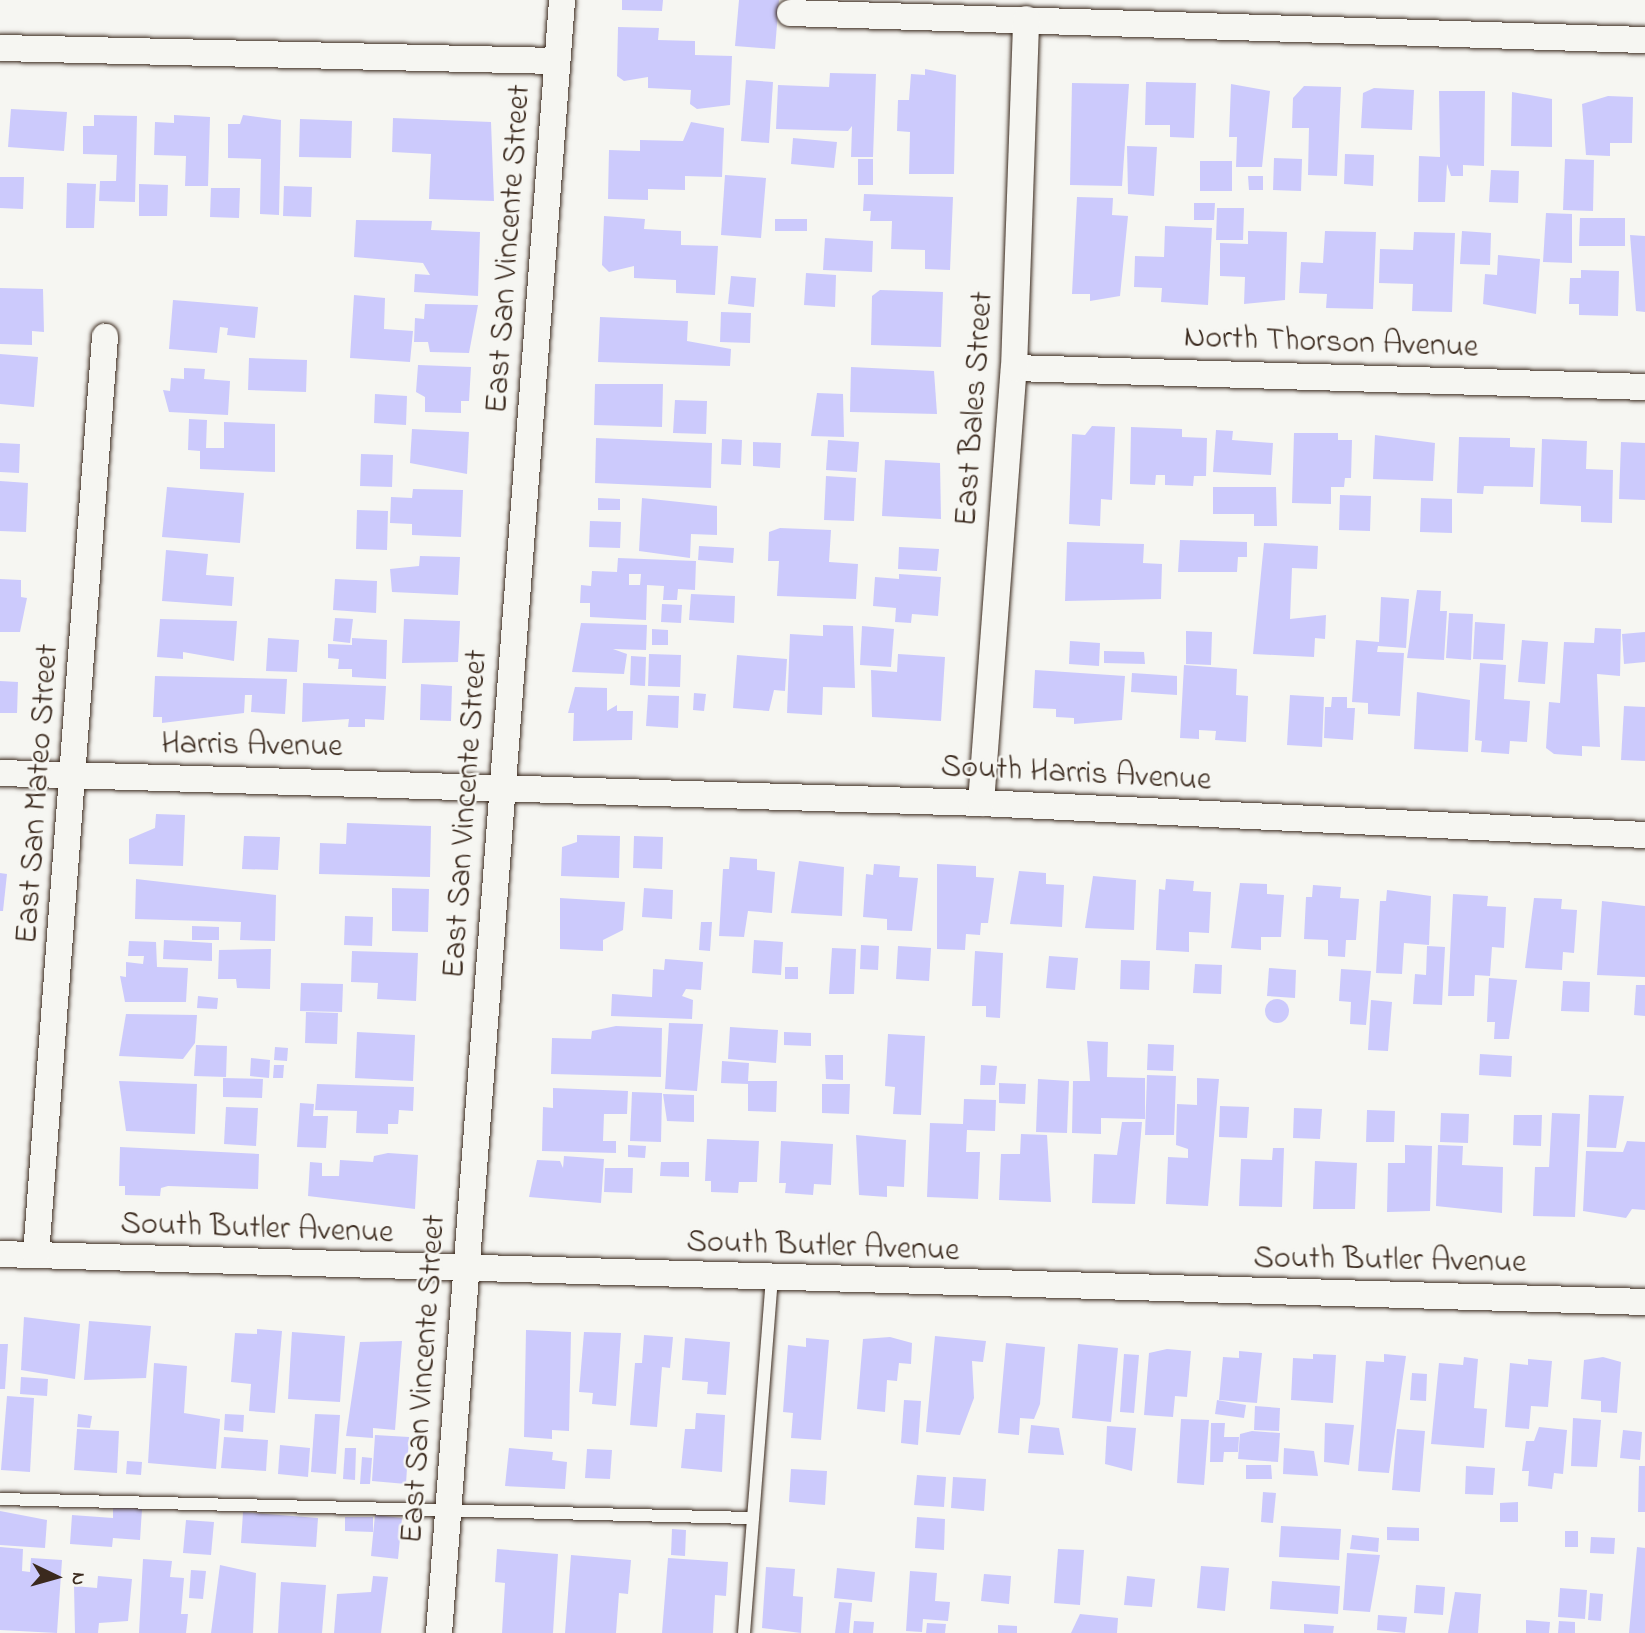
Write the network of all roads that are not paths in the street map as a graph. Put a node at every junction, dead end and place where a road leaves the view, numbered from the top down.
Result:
1 (562, 0) edge
2 (790, 13) dead end
3 (1026, 19) junction
4 (1645, 40) edge
5 (0, 48) edge
6 (557, 61) junction
7 (106, 337) dead end
8 (1014, 368) junction
9 (1645, 387) edge
10 (0, 773) edge
11 (75, 776) junction
12 (503, 786) junction
13 (981, 803) junction
14 (1645, 835) edge
15 (0, 1254) edge
16 (36, 1255) junction
17 (466, 1270) junction
18 (772, 1280) junction
19 (1645, 1302) edge
20 (0, 1499) edge
21 (449, 1510) junction
22 (753, 1518) junction
23 (439, 1633) edge
24 (744, 1633) edge

1 - 6 street, East San Vincente Street
2 - 3 street
3 - 4 street
3 - 8 street, East Bales Street
5 - 6 street
6 - 12 street, East San Vincente Street
7 - 11 street, East San Mateo Street
8 - 9 street, North Thorson Avenue
8 - 13 street, East Bales Street
10 - 11 street, Harris Avenue
11 - 12 street, Harris Avenue
11 - 16 street, East San Mateo Street
12 - 13 street, South Harris Avenue
12 - 17 street, East San Vincente Street
13 - 14 street, South Harris Avenue
15 - 16 street, South Butler Avenue
16 - 17 street, South Butler Avenue
17 - 18 street, South Butler Avenue
17 - 21 street, East San Vincente Street
18 - 19 street, South Butler Avenue
18 - 22 lane
20 - 21 lane
21 - 22 lane
21 - 23 street, East San Vincente Street
22 - 24 lane

